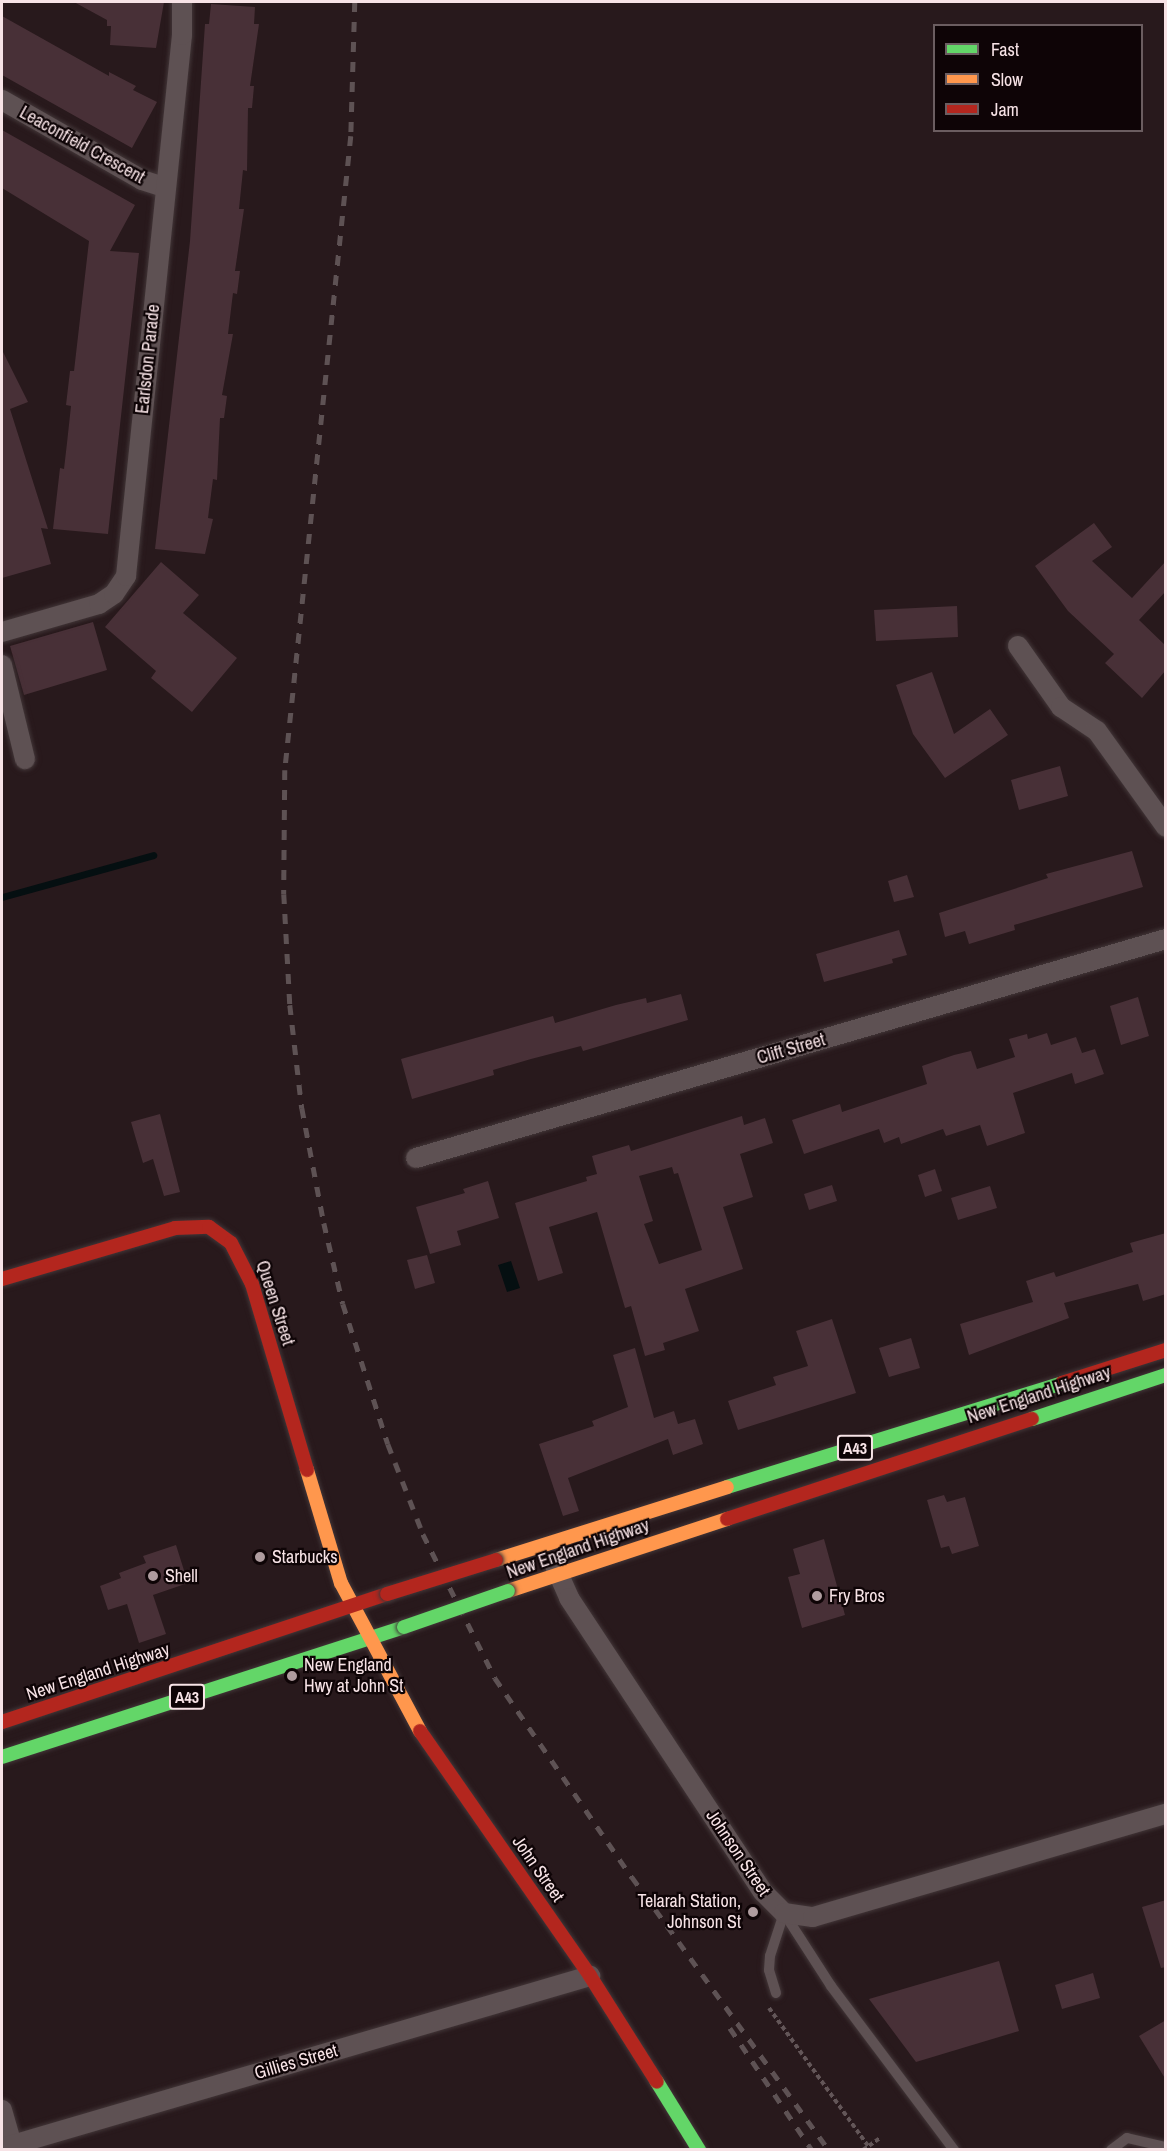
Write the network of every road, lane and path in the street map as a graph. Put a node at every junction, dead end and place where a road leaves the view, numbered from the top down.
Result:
1 (182, 2) edge
2 (2, 100) edge
3 (164, 187) junction
4 (2, 632) edge
5 (1018, 646) dead end
6 (2, 665) edge
7 (26, 759) dead end
8 (1166, 826) edge
9 (1166, 939) edge
10 (416, 1158) dead end
11 (2, 1279) edge
12 (1166, 1350) edge
13 (1166, 1374) edge
14 (544, 1545) junction
15 (559, 1575) junction
16 (355, 1606) junction
17 (372, 1637) junction
18 (2, 1722) edge
19 (2, 1756) edge
20 (1166, 1814) edge
21 (784, 1913) junction
22 (590, 1976) junction
23 (776, 1993) dead end
24 (766, 2002) dead end
25 (2, 2110) edge
26 (880, 2138) dead end
27 (7, 2146) edge
28 (868, 2146) junction
29 (1166, 2148) edge
30 (699, 2150) edge
31 (863, 2150) edge
32 (954, 2150) edge
33 (1111, 2150) edge

1 - 3 street, Earlsdon Parade
2 - 3 street, Leaconfield Crescent
3 - 4 street, Earlsdon Parade
5 - 8 street
6 - 7 street
9 - 10 street, Clift Street
11 - 16 main road, Queen Street
12 - 14 main road, New England Highway / A43
13 - 15 main road, New England Highway / A43
14 - 15 street, Johnson Street
14 - 16 main road, New England Highway / A43, bridge
15 - 17 main road, New England Highway / A43, bridge
15 - 21 street, Johnson Street
16 - 17 main road, John Street
16 - 18 main road, New England Highway / A43
17 - 19 main road, New England Highway / A43
17 - 22 main road, John Street
20 - 21 street, Johnson Street
21 - 23 lane
21 - 32 lane
22 - 27 street, Gillies Street
22 - 30 main road, John Street
24 - 28 path
25 - 27 street
26 - 28 path
28 - 31 path
29 - 33 lane

